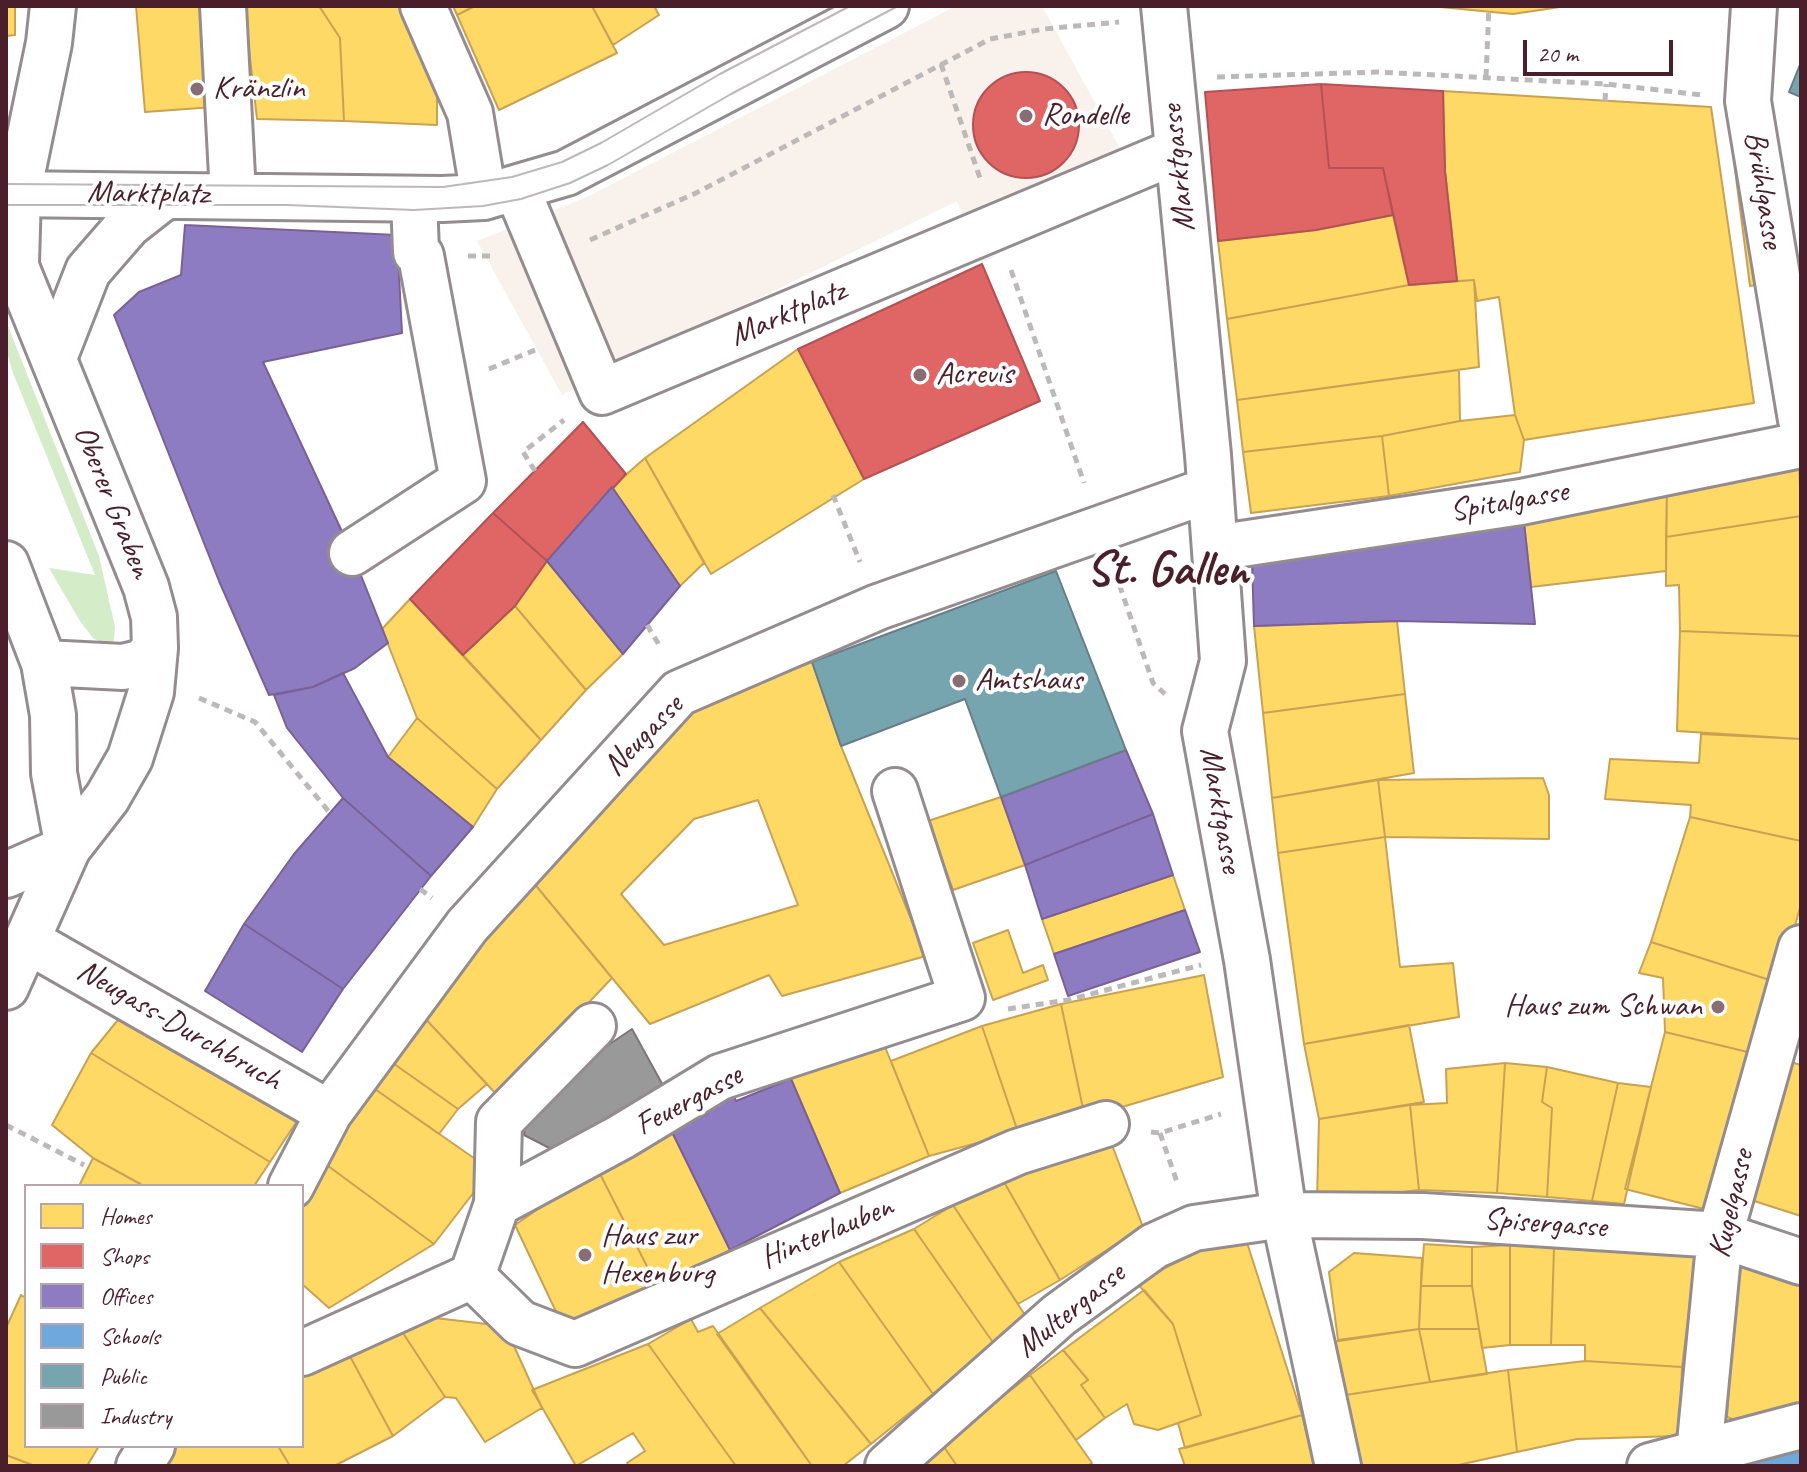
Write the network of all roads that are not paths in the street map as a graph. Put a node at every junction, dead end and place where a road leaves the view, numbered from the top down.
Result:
1 (53, 6) edge
2 (223, 6) edge
3 (423, 6) edge
4 (886, 6) edge
5 (1754, 6) edge
6 (1165, 12) edge
7 (1177, 151) junction
8 (501, 193) junction
9 (12, 194) edge
10 (233, 195) junction
11 (165, 196) junction
12 (414, 199) junction
13 (11, 253) edge
14 (54, 358) junction
15 (1801, 420) edge
16 (1801, 445) edge
17 (1209, 490) junction
18 (1215, 548) junction
19 (352, 553) dead end
20 (6, 564) edge
21 (28, 645) edge
22 (155, 648) junction
23 (895, 791) dead end
24 (68, 848) junction
25 (6, 875) edge
26 (28, 941) junction
27 (1801, 948) edge
28 (6, 987) edge
29 (593, 1026) dead end
30 (329, 1113) junction
31 (1106, 1124) road end
32 (292, 1184) edge
33 (497, 1204) junction
34 (1284, 1215) junction
35 (1720, 1235) junction
36 (1801, 1262) edge
37 (472, 1276) junction
38 (304, 1352) edge
39 (1801, 1426) edge
40 (151, 1448) edge
41 (1700, 1460) edge
42 (139, 1466) edge
43 (888, 1466) edge
44 (1338, 1466) edge
45 (1650, 1466) edge

1 - 9 street, Oberer Graben
2 - 10 street
3 - 8 street
4 - 8 street, Marktplatz
5 - 15 street, Brühlgasse
6 - 7 street, Marktgasse
7 - 8 street, Marktplatz
7 - 17 street, Marktgasse
8 - 12 street, Marktplatz
9 - 11 street, Marktplatz
9 - 13 street, Oberer Graben
10 - 11 street, Marktplatz
10 - 12 street, Marktplatz
11 - 14 street
12 - 19 street
13 - 14 street, Oberer Graben
14 - 22 street, Oberer Graben
16 - 18 street, Spitalgasse
17 - 18 street, Marktgasse
17 - 30 street, Neugasse
18 - 34 street, Marktgasse
20 - 21 street
21 - 22 street
21 - 24 street
22 - 24 street, Oberer Graben
23 - 33 street, Feuergasse
24 - 25 street
24 - 26 street, Oberer Graben
26 - 28 street, Oberer Graben
26 - 30 street, Neugass-Durchbruch
27 - 35 street, Kugelgasse
29 - 33 street
30 - 32 street, Neugasse
31 - 37 street, Hinterlauben
33 - 37 street
34 - 35 street, Spisergasse
34 - 43 street, Multergasse
34 - 44 street, Marktgasse
35 - 36 street, Spisergasse
35 - 41 street, Kugelgasse
37 - 38 street
39 - 41 street
40 - 42 street
41 - 45 street

